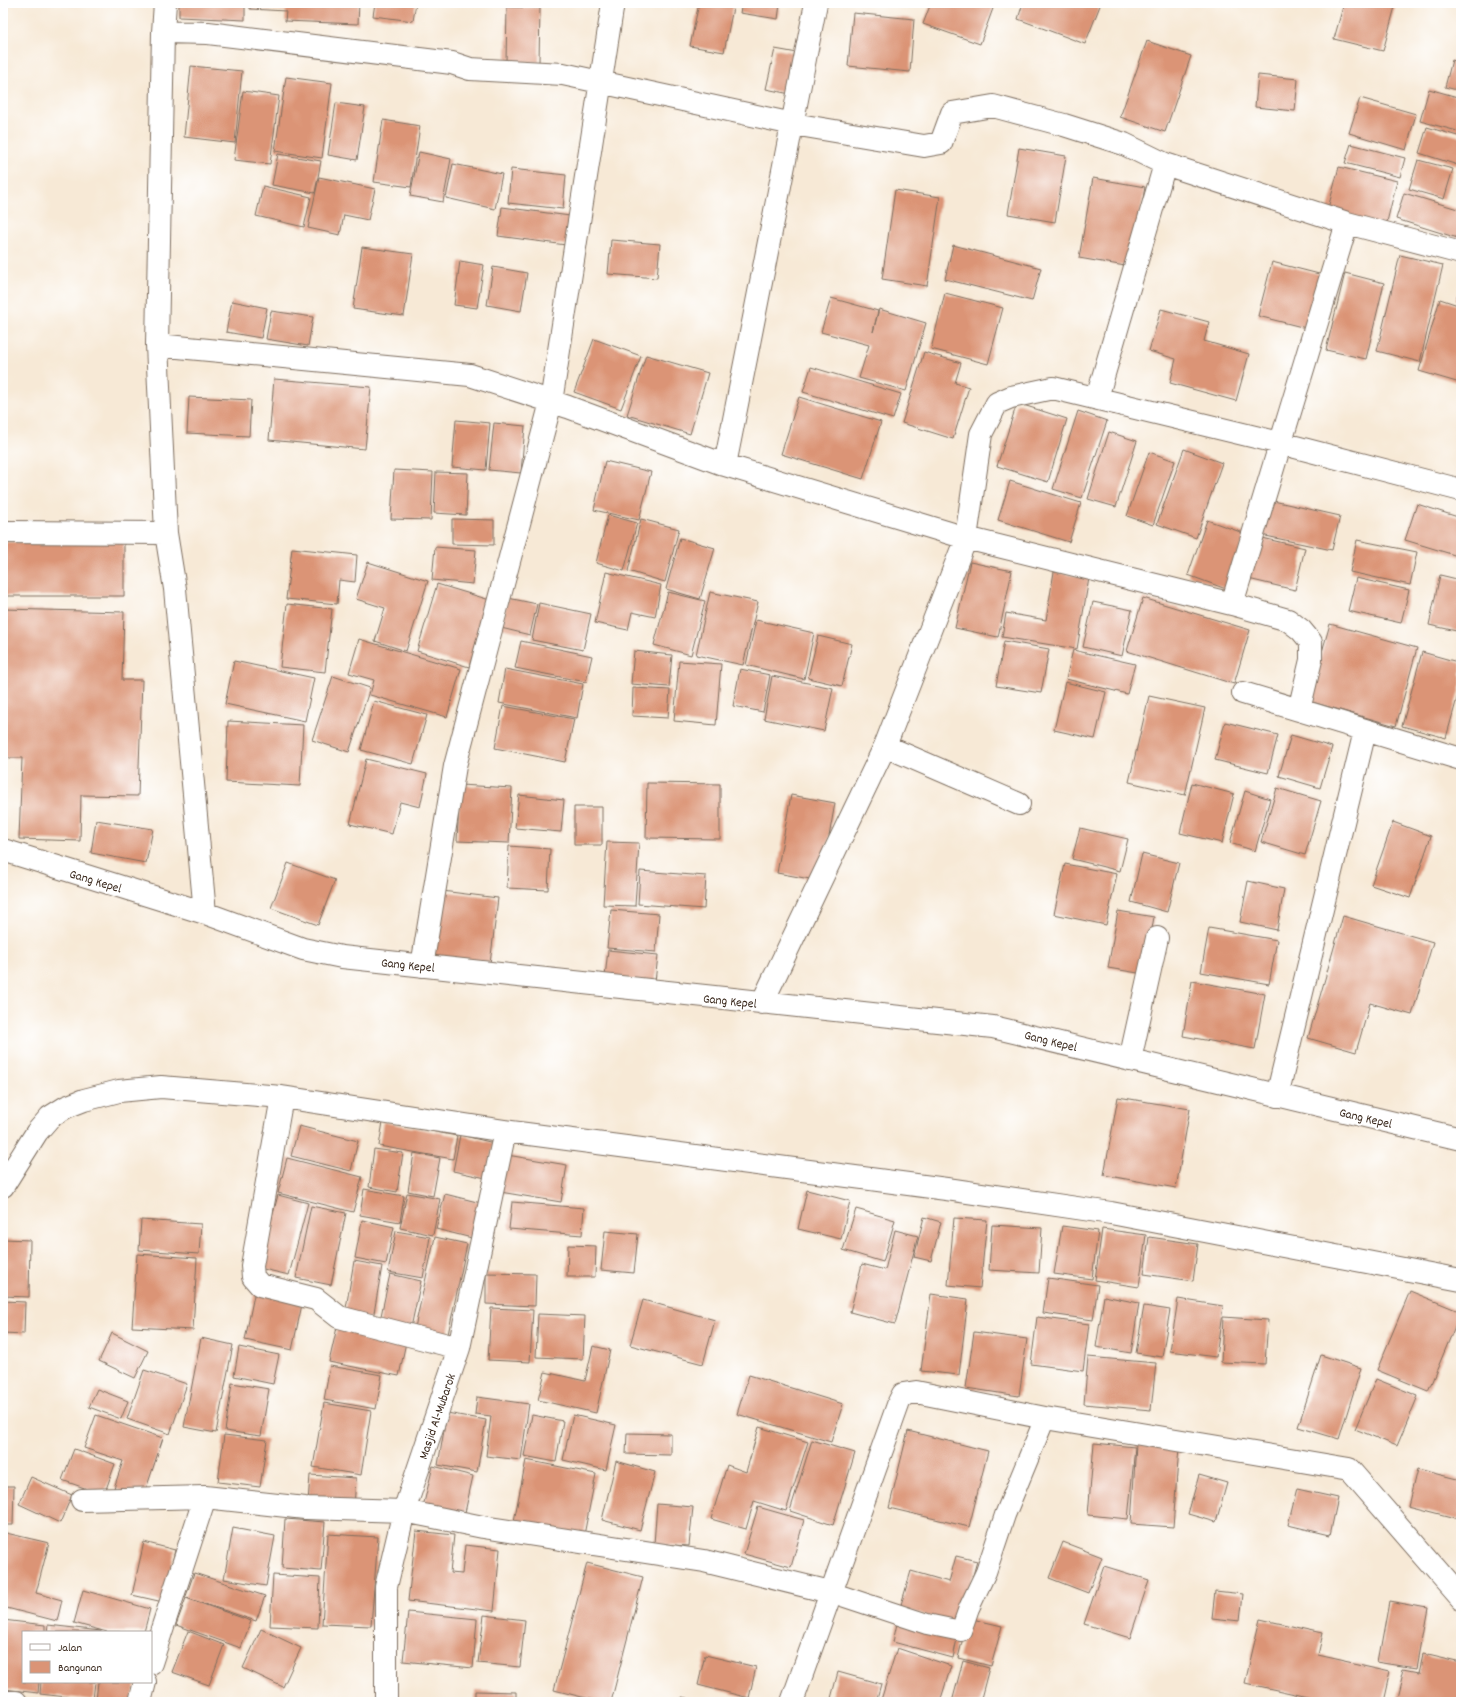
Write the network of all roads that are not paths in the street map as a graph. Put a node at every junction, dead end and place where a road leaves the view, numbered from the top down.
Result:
1 (165, 3) edge
2 (613, 3) edge
3 (816, 3) edge
4 (163, 32) junction
5 (601, 82) junction
6 (793, 124) junction
7 (1165, 164) junction
8 (1347, 223) junction
9 (1461, 253) edge
10 (157, 345) junction
11 (1097, 398) junction
12 (551, 402) junction
13 (1280, 443) junction
14 (725, 465) junction
15 (1461, 490) edge
16 (3, 532) edge
17 (166, 533) junction
18 (966, 538) junction
19 (1232, 604) junction
20 (1243, 693) dead end
21 (1299, 710) junction
22 (1365, 731) junction
23 (885, 746) junction
24 (1461, 759) edge
25 (1019, 804) dead end
26 (3, 850) edge
27 (205, 913) junction
28 (1157, 938) dead end
29 (422, 966) junction
30 (762, 1003) junction
31 (1130, 1060) junction
32 (1277, 1096) junction
33 (282, 1098) junction
34 (505, 1132) junction
35 (1461, 1140) edge
36 (3, 1186) edge
37 (1461, 1280) edge
38 (459, 1348) junction
39 (1045, 1418) junction
40 (205, 1497) junction
41 (82, 1500) dead end
42 (404, 1511) junction
43 (830, 1592) junction
44 (1461, 1598) edge
45 (152, 1660) edge
46 (145, 1683) edge
47 (3, 1702) edge
48 (16, 1702) edge
49 (140, 1702) edge
50 (386, 1702) edge
51 (792, 1702) edge

1 - 4 street
2 - 5 street
3 - 6 street
4 - 5 street
4 - 10 street
5 - 6 street
5 - 12 street
6 - 7 street
6 - 14 street
7 - 8 street
7 - 11 street
8 - 9 street
8 - 13 street
10 - 12 street
10 - 17 street
11 - 13 street
11 - 18 street
12 - 14 street
12 - 29 street
13 - 15 street
13 - 19 street
14 - 18 street
16 - 17 street
17 - 27 street
18 - 19 street
18 - 23 street
19 - 21 street
20 - 21 street
21 - 22 street
22 - 24 street
22 - 32 street
23 - 25 street
23 - 30 street
26 - 27 street, Gang Kepel
27 - 29 street, Gang Kepel
28 - 31 street
29 - 30 street, Gang Kepel
30 - 31 street, Gang Kepel
31 - 32 street, Gang Kepel
32 - 35 street, Gang Kepel
33 - 34 street
33 - 36 street
33 - 38 street
34 - 37 street
34 - 38 street, Masjid Al-Mubarok
38 - 42 street, Masjid Al-Mubarok
39 - 43 street
39 - 43 lane
39 - 44 street
40 - 41 street
40 - 42 street
40 - 45 street
42 - 43 street
42 - 50 street, Masjid Al-Mubarok
43 - 51 street
46 - 49 street
47 - 48 street

